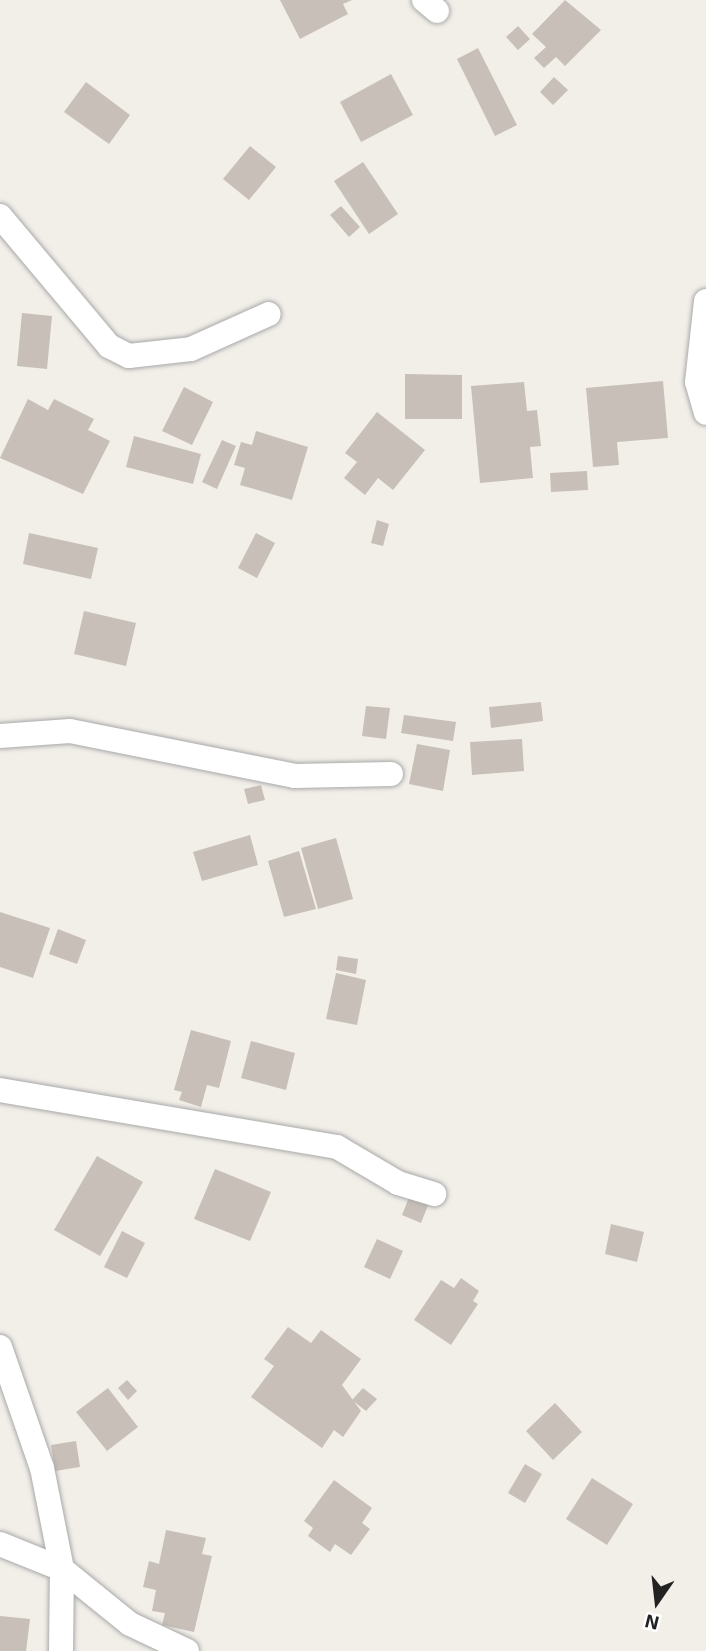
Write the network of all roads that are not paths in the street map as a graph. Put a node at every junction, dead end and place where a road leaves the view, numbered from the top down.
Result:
1 (0, 216) edge
2 (706, 301) edge
3 (269, 314) dead end
4 (706, 413) edge
5 (0, 736) edge
6 (391, 774) dead end
7 (0, 1090) edge
8 (434, 1194) dead end
9 (0, 1346) edge
10 (0, 1544) edge
11 (62, 1569) junction
12 (61, 1651) edge
13 (187, 1651) edge

1 - 3 street
2 - 4 street
5 - 6 street
7 - 8 street
9 - 11 street
10 - 11 street
11 - 12 street
11 - 13 street

